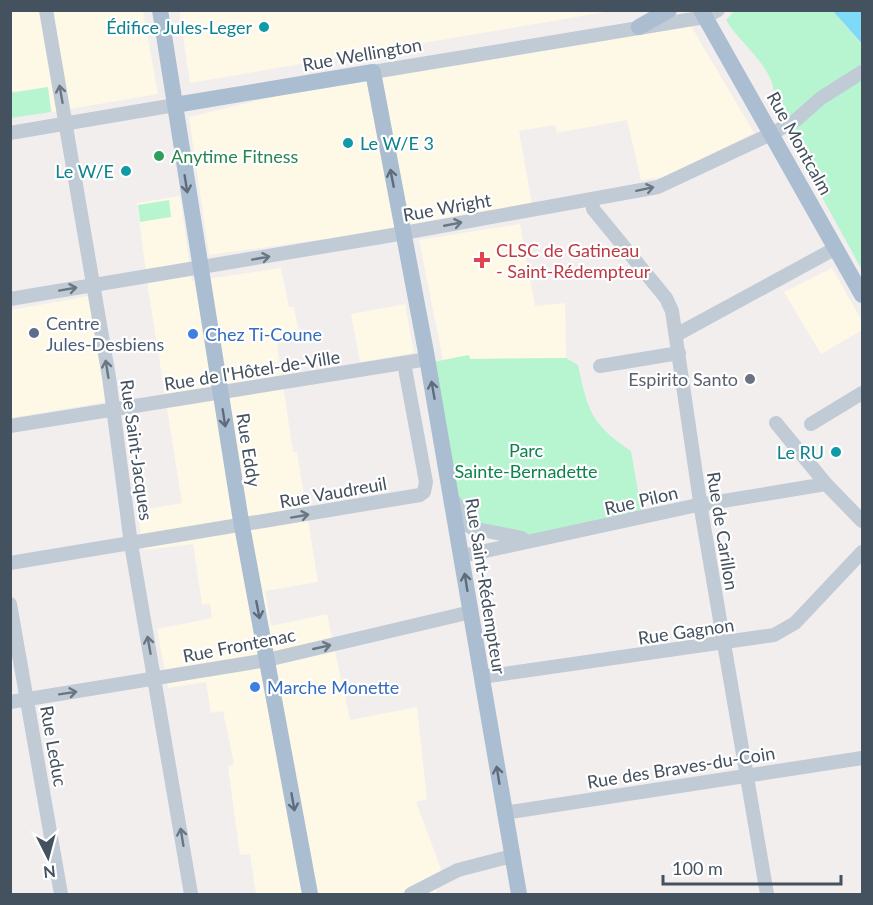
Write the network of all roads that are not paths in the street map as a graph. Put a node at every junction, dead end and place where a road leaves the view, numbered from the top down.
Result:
1 (46, 10) edge
2 (160, 10) edge
3 (669, 10) edge
4 (708, 13) edge
5 (639, 27) junction
6 (373, 72) junction
7 (862, 72) edge
8 (175, 105) junction
9 (66, 124) junction
10 (773, 133) junction
11 (10, 134) edge
12 (591, 199) junction
13 (403, 233) junction
14 (836, 248) junction
15 (200, 268) junction
16 (93, 285) junction
17 (862, 296) edge
18 (10, 299) edge
19 (676, 335) junction
20 (679, 353) junction
21 (428, 359) junction
22 (404, 363) junction
23 (600, 366) dead end
24 (862, 393) edge
25 (220, 394) junction
26 (114, 411) junction
27 (776, 423) dead end
28 (811, 424) dead end
29 (10, 426) edge
30 (826, 484) junction
31 (452, 496) junction
32 (700, 505) junction
33 (862, 521) edge
34 (242, 526) junction
35 (536, 540) junction
36 (131, 544) junction
37 (862, 552) edge
38 (462, 555) junction
39 (10, 563) edge
40 (10, 604) edge
41 (471, 612) junction
42 (723, 644) junction
43 (267, 660) junction
44 (482, 677) junction
45 (155, 680) junction
46 (27, 699) junction
47 (10, 702) edge
48 (862, 758) edge
49 (747, 775) junction
50 (504, 813) junction
51 (512, 856) junction
52 (61, 894) edge
53 (191, 894) edge
54 (310, 894) edge
55 (411, 894) edge
56 (519, 894) edge
57 (767, 894) edge

9 -> 1 street, Rue Saint-Jacques
2 - 8 main road, Rue Eddy
3 - 5 main road
4 - 5 street, Rue Wellington
4 - 10 main road, Rue Montcalm
5 - 6 street, Rue Wellington
6 - 8 main road, Rue Wellington
13 -> 6 main road, Rue Saint-Rédempteur
7 - 10 street, Rue Wright
8 - 9 street, Rue Wellington
8 -> 15 main road, Rue Eddy
9 - 11 street, Rue Wellington
9 - 16 street, Rue Saint-Jacques
12 -> 10 street, Rue Wright
10 - 14 main road, Rue Montcalm
13 -> 12 street, Rue Wright
12 - 19 street, Rue de Carillon
15 -> 13 street, Rue Wright
13 - 21 main road, Rue Saint-Rédempteur
14 - 17 main road, Rue Montcalm
14 - 19 street
15 - 16 street, Rue Wright
15 - 25 main road, Rue Eddy
18 -> 16 street, Rue Wright
26 -> 16 street, Rue Saint-Jacques
19 - 20 street, Rue de Carillon
20 - 23 street
20 - 32 street, Rue de Carillon
21 - 22 street, Rue de l'Hôtel-de-Ville
31 -> 21 main road, Rue Saint-Rédempteur
22 - 25 street, Rue de l'Hôtel-de-Ville
34 -> 22 street, Rue Vaudreuil
24 - 28 street
25 - 26 street, Rue de l'Hôtel-de-Ville
25 -> 34 main road, Rue Eddy
26 - 29 street, Rue de l'Hôtel-de-Ville
26 - 36 street, Rue Saint-Jacques
27 - 30 street
30 - 32 street, Rue Pilon
30 - 33 street
31 - 35 street, Rue Pilon
31 - 38 main road, Rue Saint-Rédempteur
32 - 35 street, Rue Pilon
32 - 42 street, Rue de Carillon
34 - 36 street, Rue Vaudreuil
34 -> 43 main road, Rue Eddy
35 - 38 street, Rue Pilon
36 - 39 street, Rue Vaudreuil
45 -> 36 street, Rue Saint-Jacques
37 - 42 street, Rue Gagnon
41 -> 38 main road, Rue Saint-Rédempteur
40 - 46 street, Rue Leduc
43 -> 41 street, Rue Frontenac
41 - 44 main road, Rue Saint-Rédempteur
42 - 44 street, Rue Gagnon
42 - 49 street, Rue de Carillon
43 - 45 street, Rue Frontenac
43 -> 54 main road, Rue Eddy
50 -> 44 main road, Rue Saint-Rédempteur
46 -> 45 street, Rue Frontenac
53 -> 45 street, Rue Saint-Jacques
46 - 47 street, Rue Frontenac
46 - 52 street, Rue Leduc
48 - 49 street, Rue des Braves-du-Coin
49 - 50 street, Rue des Braves-du-Coin
49 - 57 street, Rue de Carillon
50 - 51 main road, Rue Saint-Rédempteur
51 - 55 street
51 - 56 main road, Rue Saint-Rédempteur

